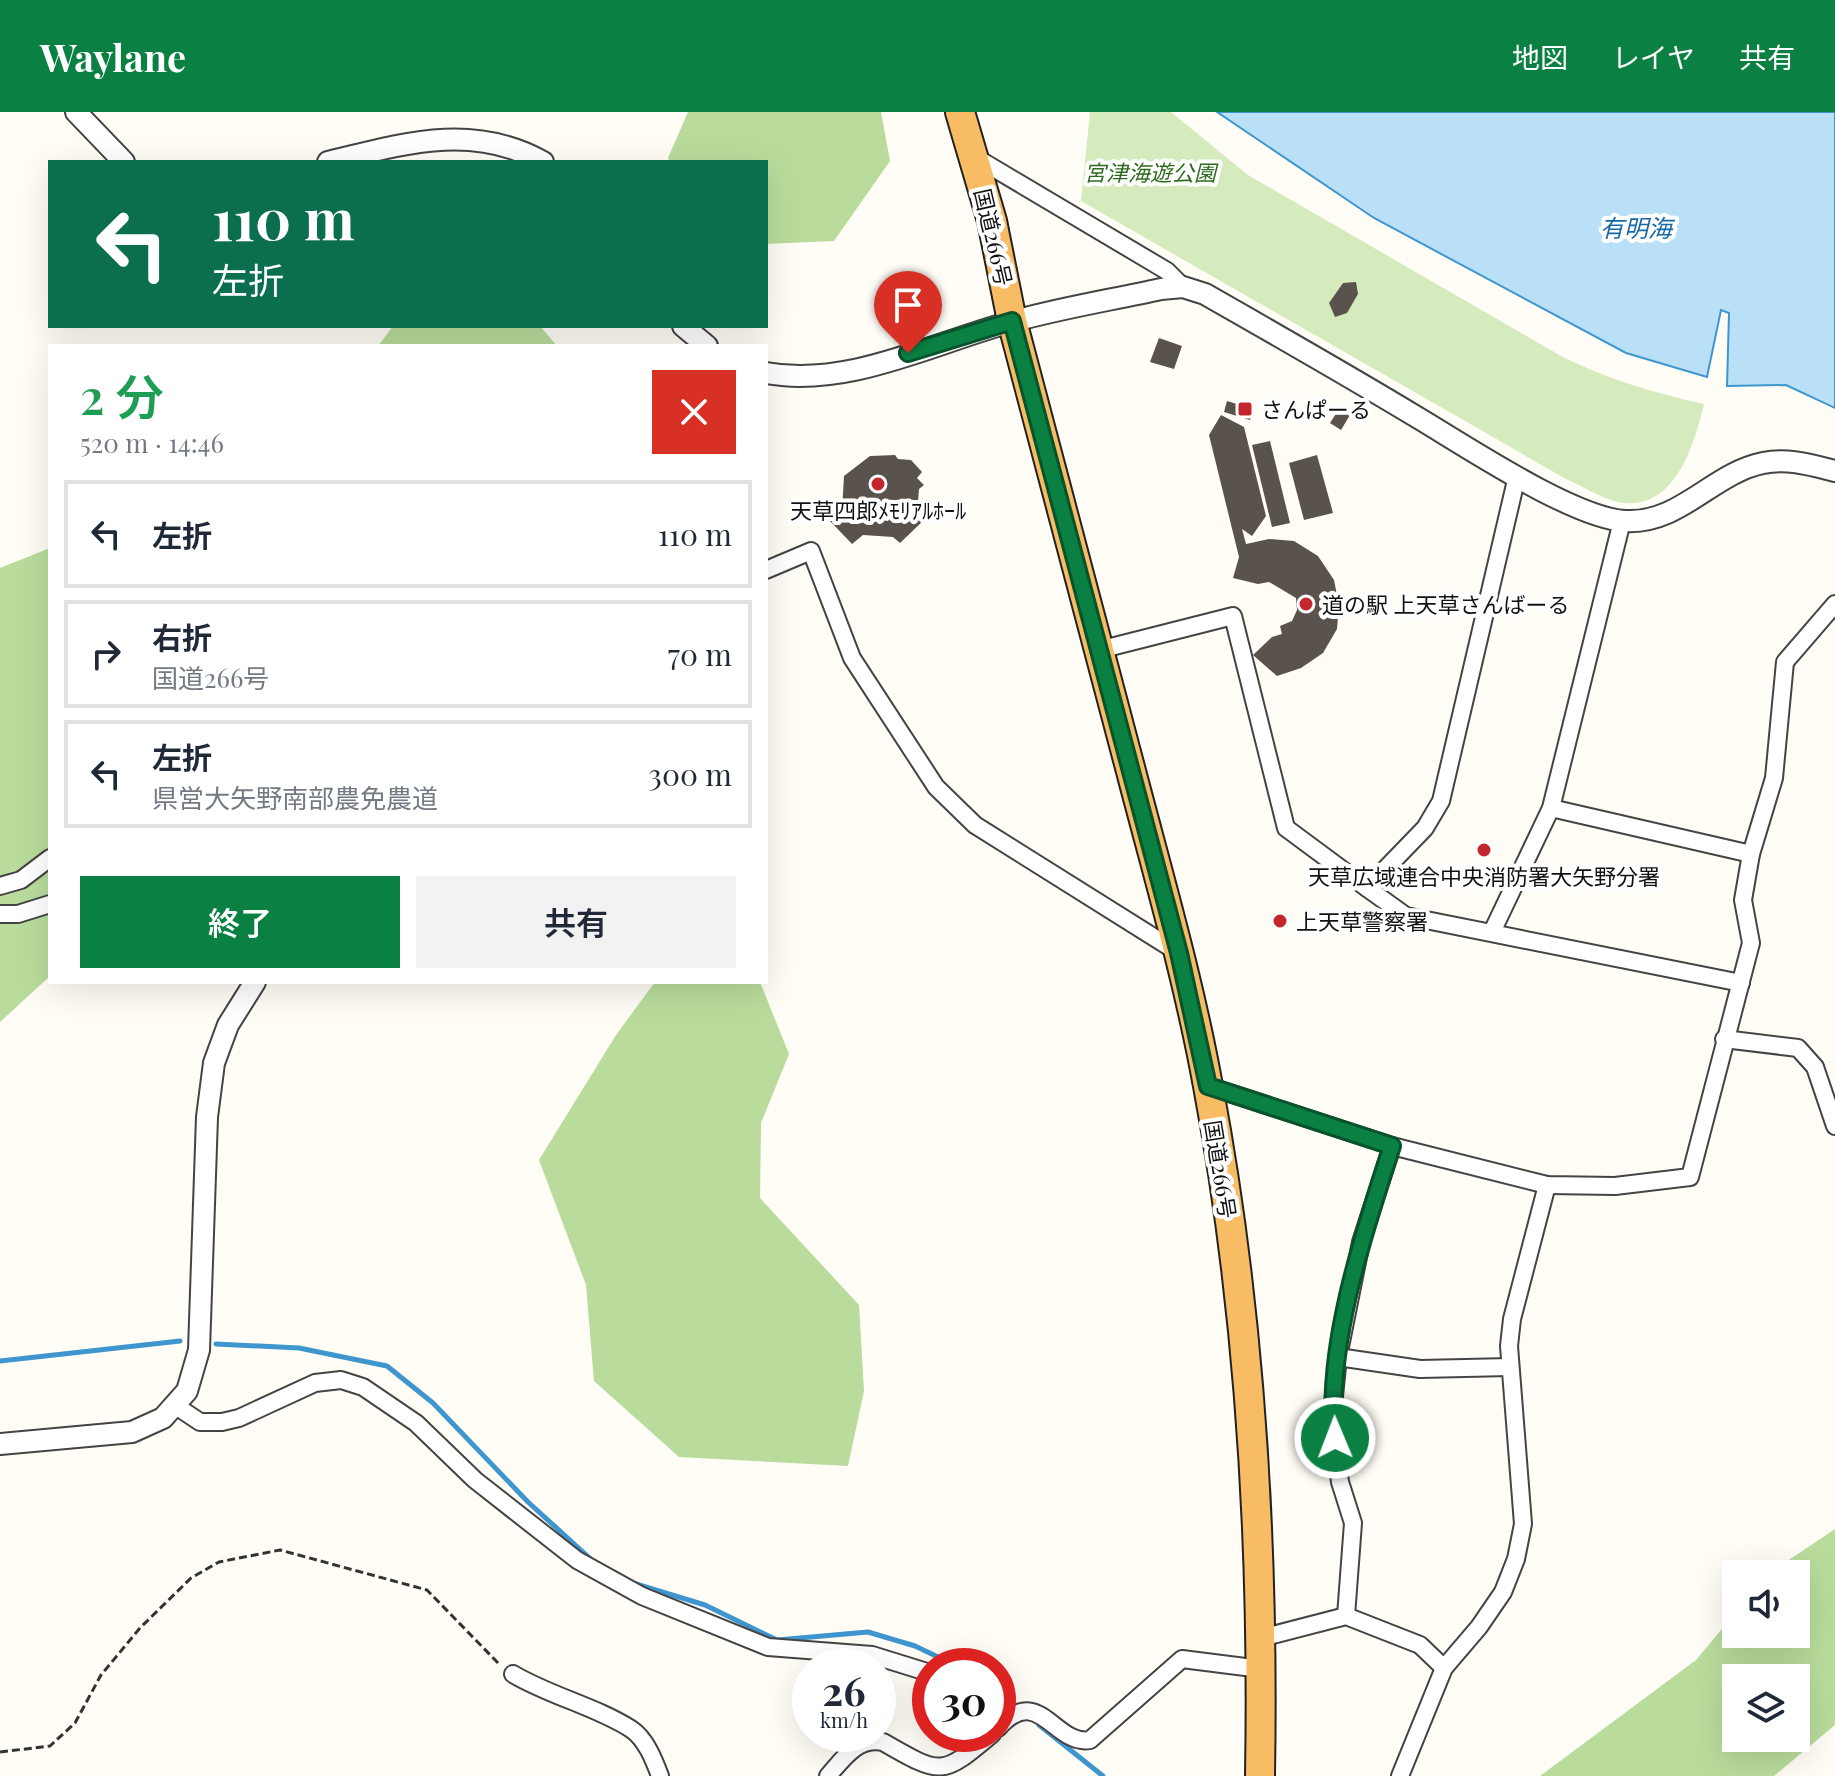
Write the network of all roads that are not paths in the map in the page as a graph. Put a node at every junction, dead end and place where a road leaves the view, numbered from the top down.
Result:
1 (76, 112) edge
2 (960, 112) edge
3 (975, 157) junction
4 (122, 160) edge
5 (337, 160) edge
6 (539, 160) edge
7 (1183, 287) junction
8 (1012, 321) junction
9 (685, 328) edge
10 (705, 344) edge
11 (768, 373) edge
12 (1835, 471) edge
13 (1517, 476) junction
14 (1622, 521) junction
15 (768, 569) edge
16 (1835, 604) edge
17 (1099, 650) junction
18 (1551, 808) junction
19 (1751, 854) junction
20 (48, 860) edge
21 (0, 886) edge
22 (1367, 888) junction
23 (48, 905) edge
24 (0, 914) edge
25 (1492, 932) junction
26 (1179, 953) junction
27 (1741, 983) junction
28 (254, 984) edge
29 (1724, 1039) junction
30 (1208, 1086) junction
31 (1835, 1126) edge
32 (1392, 1146) junction
33 (1547, 1185) junction
34 (1338, 1357) junction
35 (1510, 1367) junction
36 (176, 1406) junction
37 (0, 1444) edge
38 (1346, 1616) junction
39 (1261, 1638) junction
40 (912, 1667) edge
41 (1444, 1668) junction
42 (1261, 1669) junction
43 (513, 1674) road end
44 (1016, 1716) edge
45 (976, 1752) edge
46 (660, 1776) edge
47 (828, 1776) edge
48 (1260, 1776) edge
49 (1400, 1776) edge

1 - 4 street
2 - 3 highway, 国道266号
3 - 7 street
3 - 8 highway, 国道266号
5 - 6 street
7 - 8 street
7 - 13 street
8 - 11 street
8 - 17 highway, 国道266号
9 - 10 street
12 - 14 street
13 - 14 street
13 - 22 street
14 - 18 street
15 - 26 street
16 - 19 street
17 - 22 street
17 - 26 highway, 国道266号
18 - 19 street
18 - 25 street
19 - 27 street
20 - 21 street
22 - 25 street
23 - 24 street
25 - 27 street
26 - 30 highway, 国道266号
27 - 29 street
28 - 36 street
29 - 31 street
29 - 33 street
30 - 32 street
30 - 39 highway, 国道266号
32 - 33 street
32 - 34 street
33 - 35 street
34 - 35 street
34 - 38 street
35 - 41 street
36 - 37 street
36 - 40 street
38 - 39 street
38 - 41 street
39 - 42 highway, 国道266号
41 - 49 street
42 - 44 street
42 - 48 highway, 国道266号
43 - 46 street
45 - 47 street

